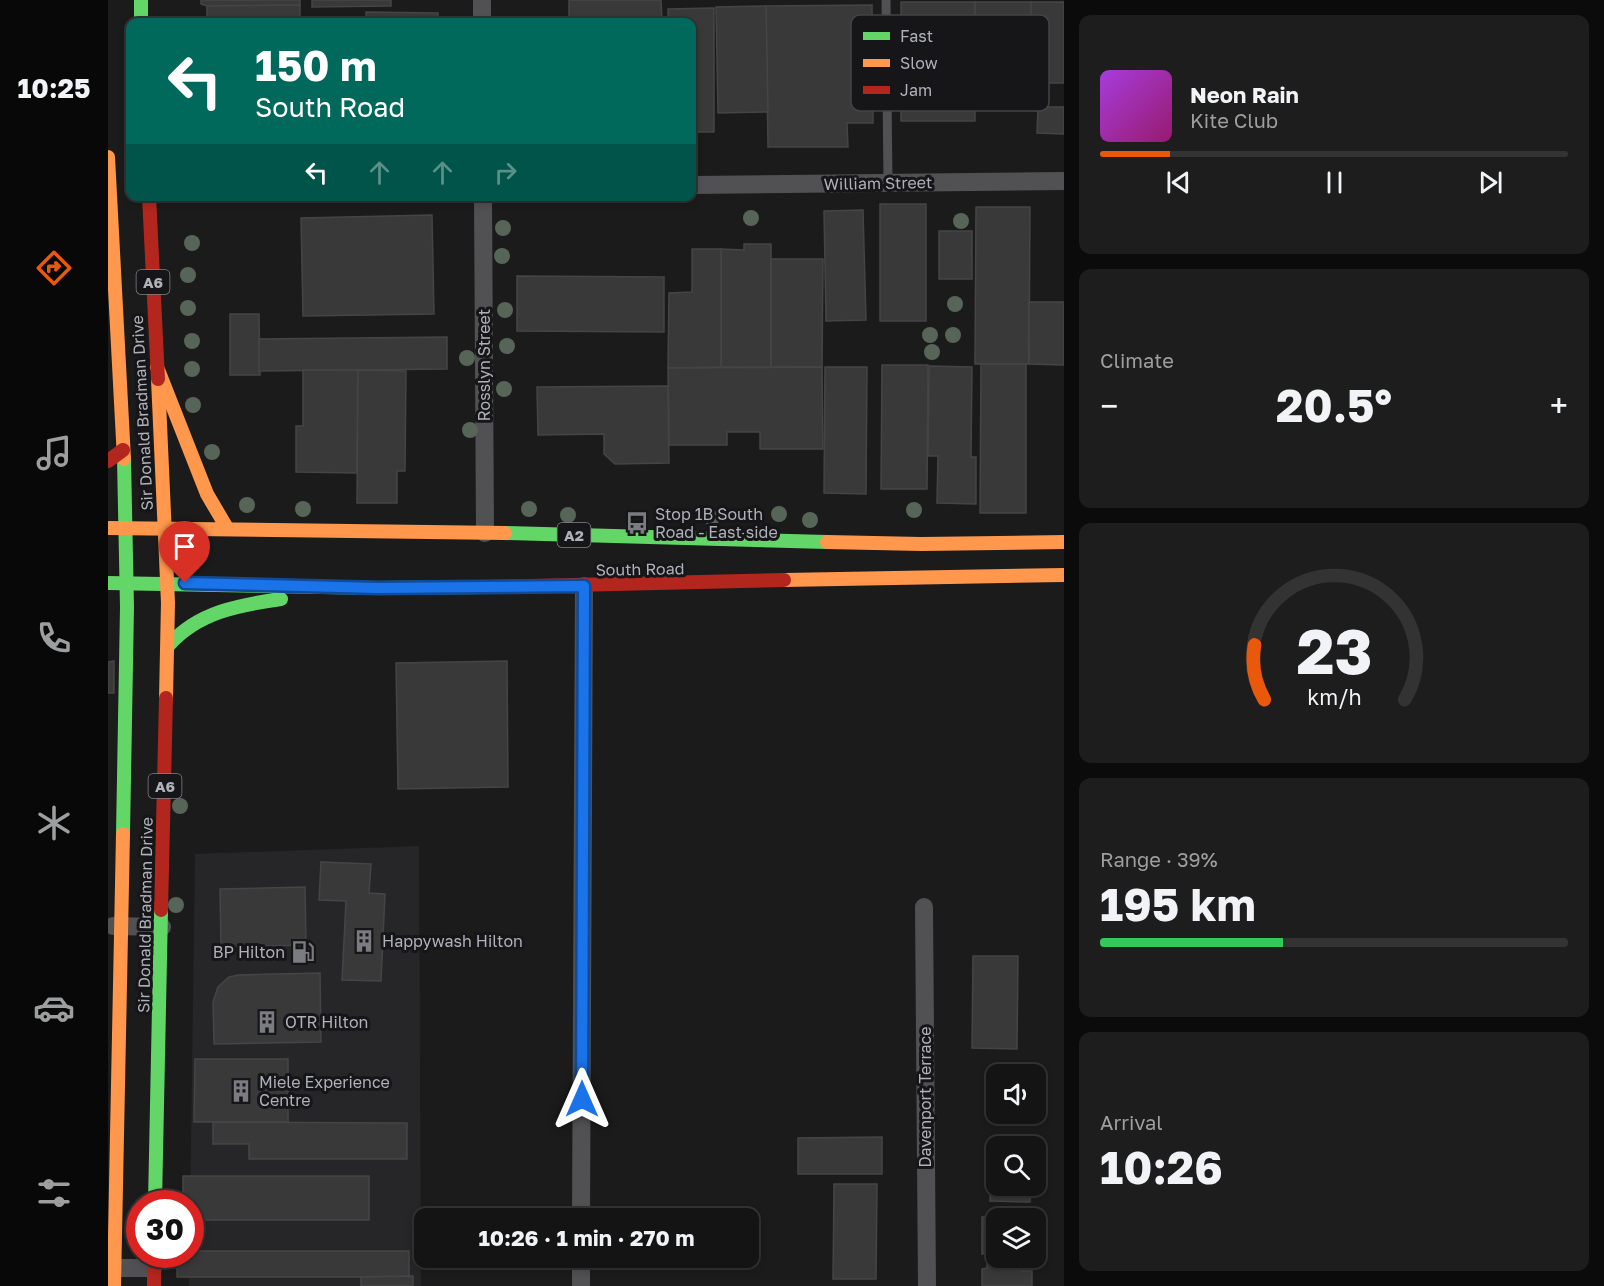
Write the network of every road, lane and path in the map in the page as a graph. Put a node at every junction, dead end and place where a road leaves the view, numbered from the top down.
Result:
1 (141, 0) edge
2 (482, 0) edge
3 (886, 0) edge
4 (886, 15) edge
5 (141, 18) edge
6 (482, 18) edge
7 (887, 111) edge
8 (108, 157) edge
9 (1064, 181) edge
10 (888, 183) junction
11 (696, 184) edge
12 (144, 201) edge
13 (483, 201) edge
14 (125, 223) dead end
15 (114, 242) junction
16 (157, 367) junction
17 (123, 450) junction
18 (108, 461) edge
19 (108, 528) edge
20 (126, 528) junction
21 (164, 528) junction
22 (227, 528) junction
23 (485, 533) junction
24 (1064, 542) edge
25 (1064, 575) edge
26 (127, 582) junction
27 (168, 582) junction
28 (108, 583) edge
29 (584, 586) junction
30 (378, 588) junction
31 (168, 645) junction
32 (924, 907) dead end
33 (114, 926) edge
34 (162, 927) junction
35 (155, 1190) edge
36 (581, 1208) edge
37 (581, 1268) edge
38 (154, 1269) edge
39 (112, 1274) edge
40 (581, 1286) edge
41 (927, 1286) edge

1 - 5 main road
2 - 6 street
3 - 4 lane
7 - 10 lane
8 - 15 main road, Sir Donald Bradman Drive / A6
9 - 10 street, William Street
10 - 11 street, William Street
12 - 16 main road, Sir Donald Bradman Drive / A6
13 - 23 street, Rosslyn Street
14 - 15 main road
15 - 17 main road, Sir Donald Bradman Drive / A6
16 - 21 main road, Sir Donald Bradman Drive / A6
16 - 22 main road
17 - 18 main road
17 - 20 main road, Sir Donald Bradman Drive / A6
19 - 20 main road, South Road / A2
20 - 21 main road, South Road / A2
20 - 26 main road, Sir Donald Bradman Drive / A6
21 - 22 main road, South Road / A2
21 - 27 main road, Sir Donald Bradman Drive / A6
22 - 23 main road, South Road / A2
23 - 24 main road, South Road / A2
25 - 29 main road, South Road
26 - 27 main road, South Road
26 - 28 main road, South Road
26 - 33 main road, Sir Donald Bradman Drive / A6
27 - 30 main road, South Road
27 - 31 main road, Sir Donald Bradman Drive / A6
29 - 30 main road, South Road
29 - 36 street
30 - 31 main road
31 - 34 main road, Sir Donald Bradman Drive / A6
32 - 41 street, Davenport Terrace
33 - 34 street
33 - 39 main road, Sir Donald Bradman Drive / A6
34 - 35 main road, Sir Donald Bradman Drive / A6
37 - 40 street
38 - 39 street

